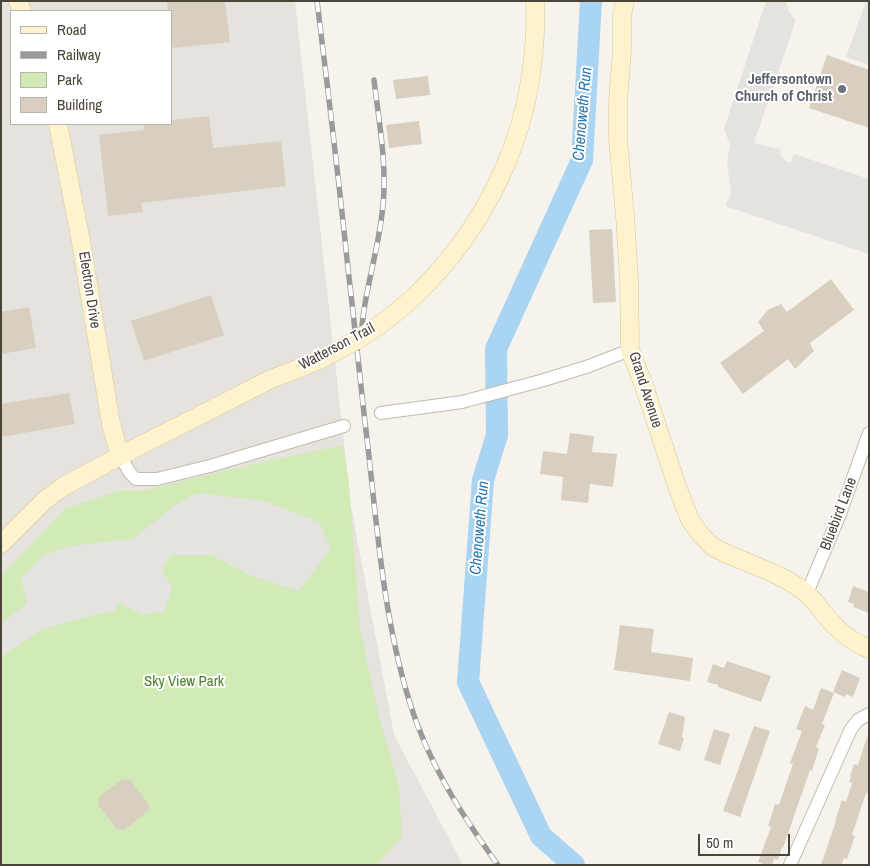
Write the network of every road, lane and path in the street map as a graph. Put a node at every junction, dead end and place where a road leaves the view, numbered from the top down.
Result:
1 (535, 1) edge
2 (625, 1) edge
3 (58, 125) edge
4 (630, 350) junction
5 (381, 413) dead end
6 (344, 426) dead end
7 (868, 439) edge
8 (120, 456) junction
9 (1, 544) edge
10 (807, 594) junction
11 (869, 649) edge
12 (869, 714) edge
13 (790, 865) edge

1 - 8 street, Watterson Trail, bridge
2 - 4 street, Grand Avenue
3 - 8 street, Electron Drive
4 - 5 street
4 - 10 street, Grand Avenue
6 - 8 street
7 - 10 street, Bluebird Lane
8 - 9 street, Watterson Trail
10 - 11 street, Grand Avenue
12 - 13 street

